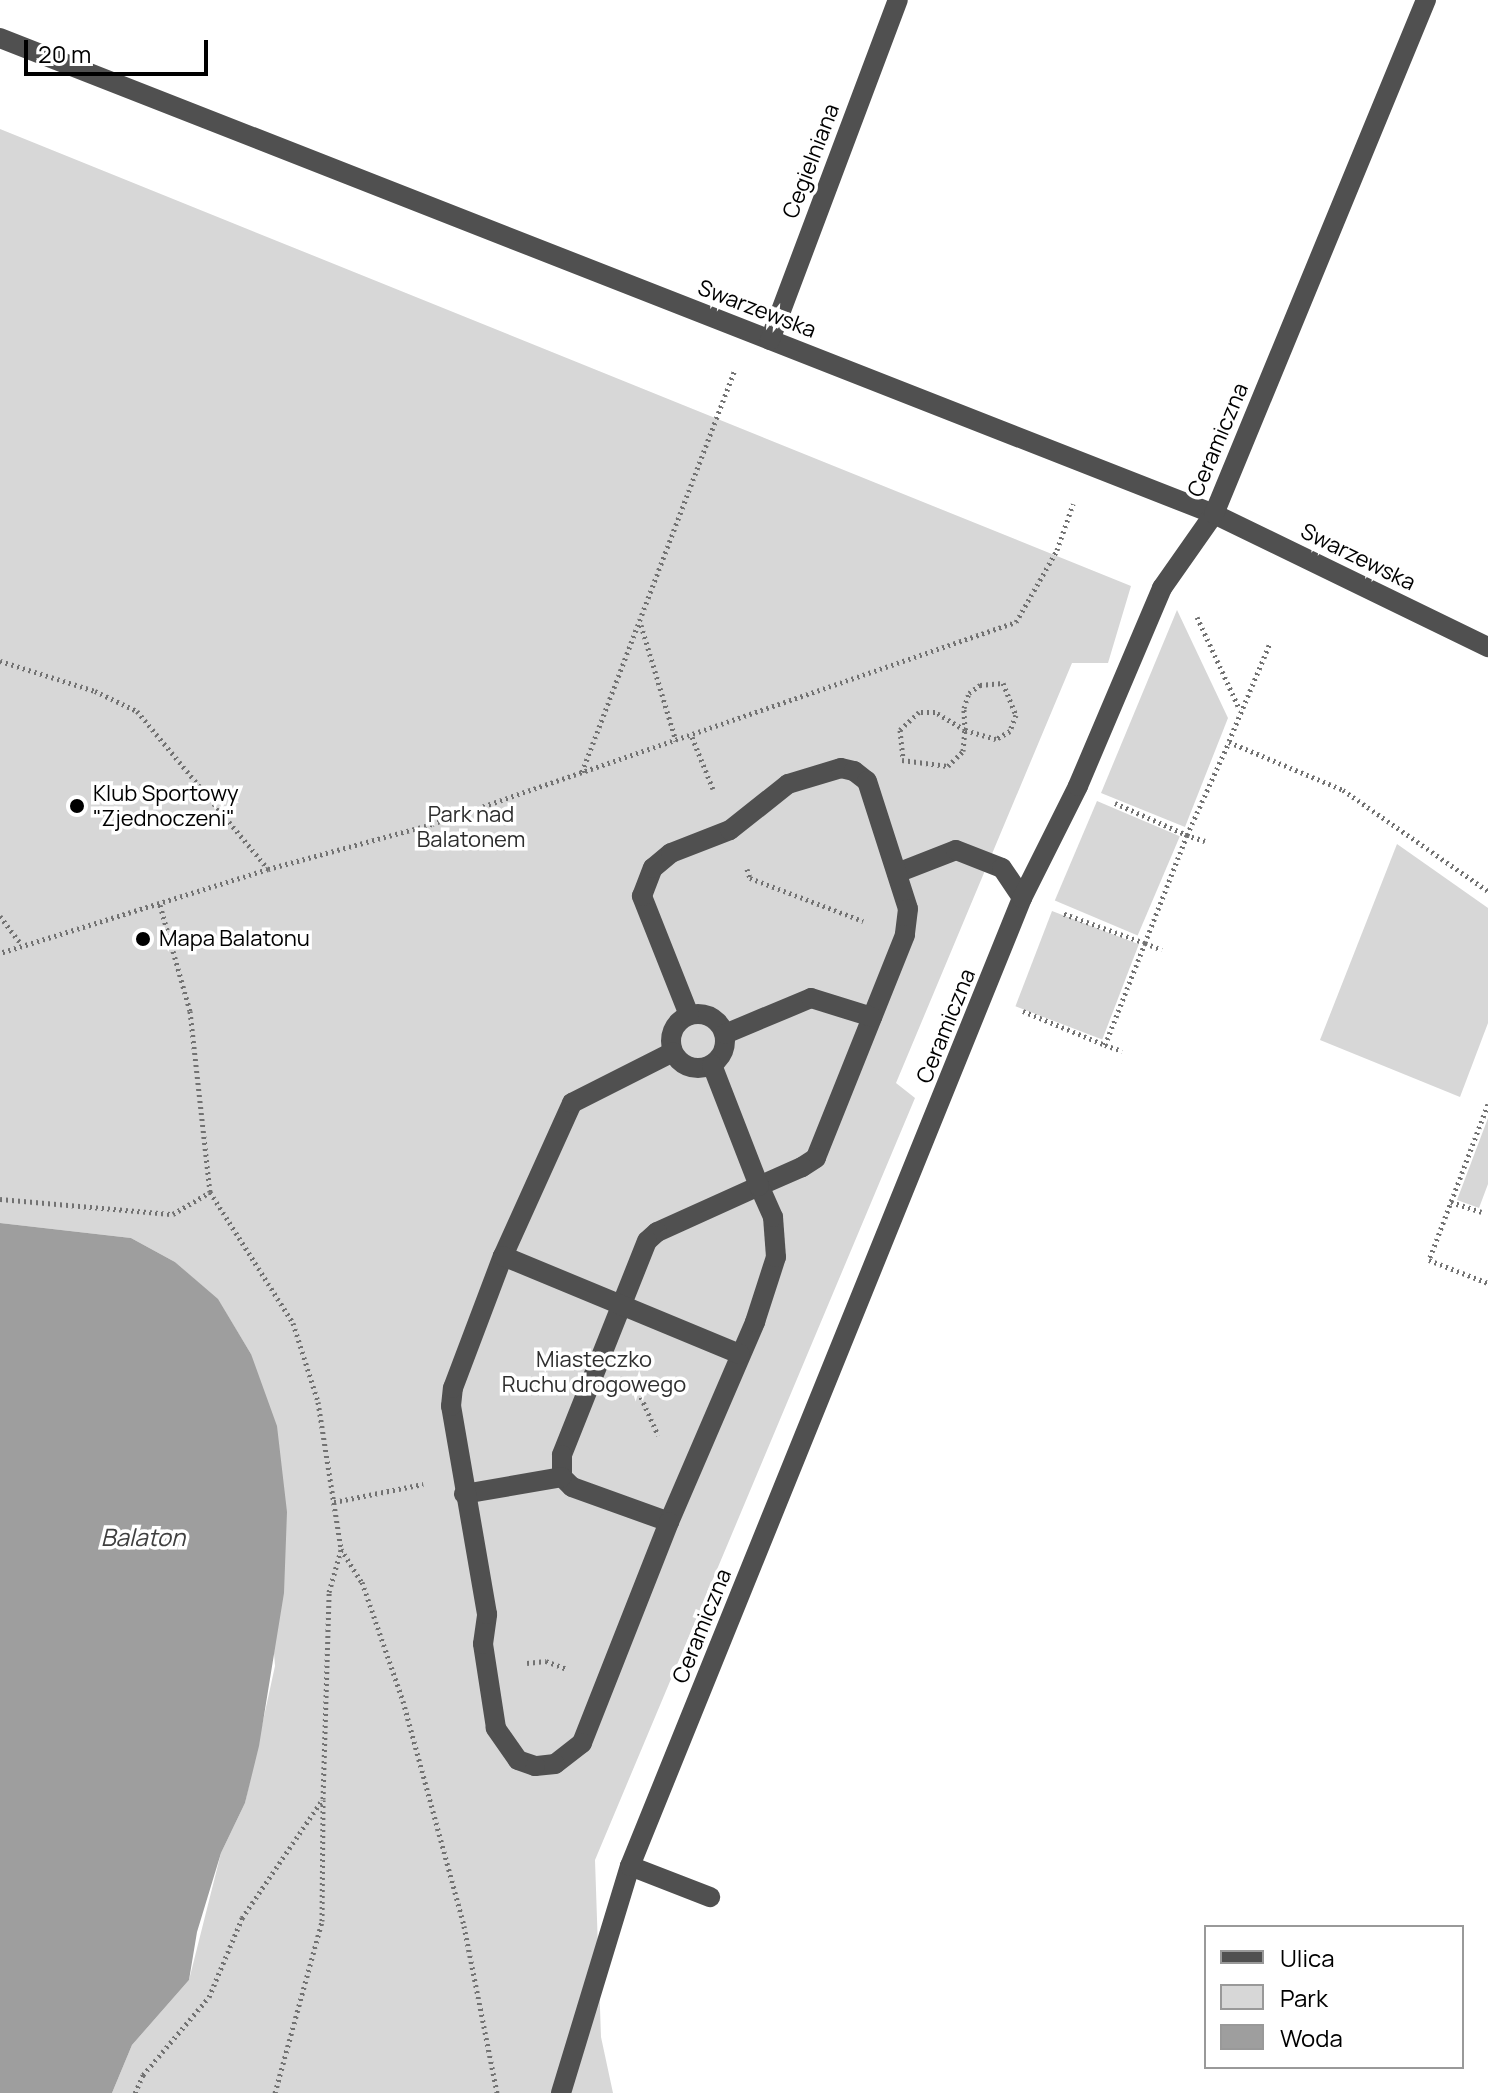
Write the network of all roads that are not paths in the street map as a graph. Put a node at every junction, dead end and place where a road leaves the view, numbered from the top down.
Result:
1 (898, 0) edge
2 (1426, 0) edge
3 (0, 38) edge
4 (770, 340) junction
5 (1214, 514) junction
6 (1488, 647) edge
7 (897, 873) junction
8 (1022, 898) junction
9 (689, 1015) junction
10 (872, 1017) junction
11 (725, 1034) junction
12 (673, 1052) junction
13 (712, 1065) junction
14 (759, 1186) junction
15 (503, 1256) junction
16 (619, 1303) junction
17 (740, 1354) junction
18 (562, 1477) junction
19 (464, 1494) junction
20 (669, 1522) junction
21 (630, 1866) junction
22 (710, 1897) dead end
23 (561, 2093) edge

1 - 4 street, Cegielniana
2 - 5 street, Ceramiczna
3 - 4 street, Swarzewska
4 - 5 street, Swarzewska
5 - 6 street, Swarzewska
5 - 8 street, Ceramiczna
7 - 8 street
7 - 9 street
7 - 10 street
8 - 21 street, Ceramiczna
9 - 11 street
9 - 12 street
10 - 11 street
10 - 14 street
11 - 13 street
12 - 13 street
12 - 15 street
13 - 14 street
14 - 16 street
14 - 17 street
15 - 16 street
15 - 19 street
16 - 17 street
16 - 18 street
17 - 20 street
18 - 19 street
18 - 20 street
19 - 20 street
21 - 22 street
21 - 23 street, Ceramiczna

